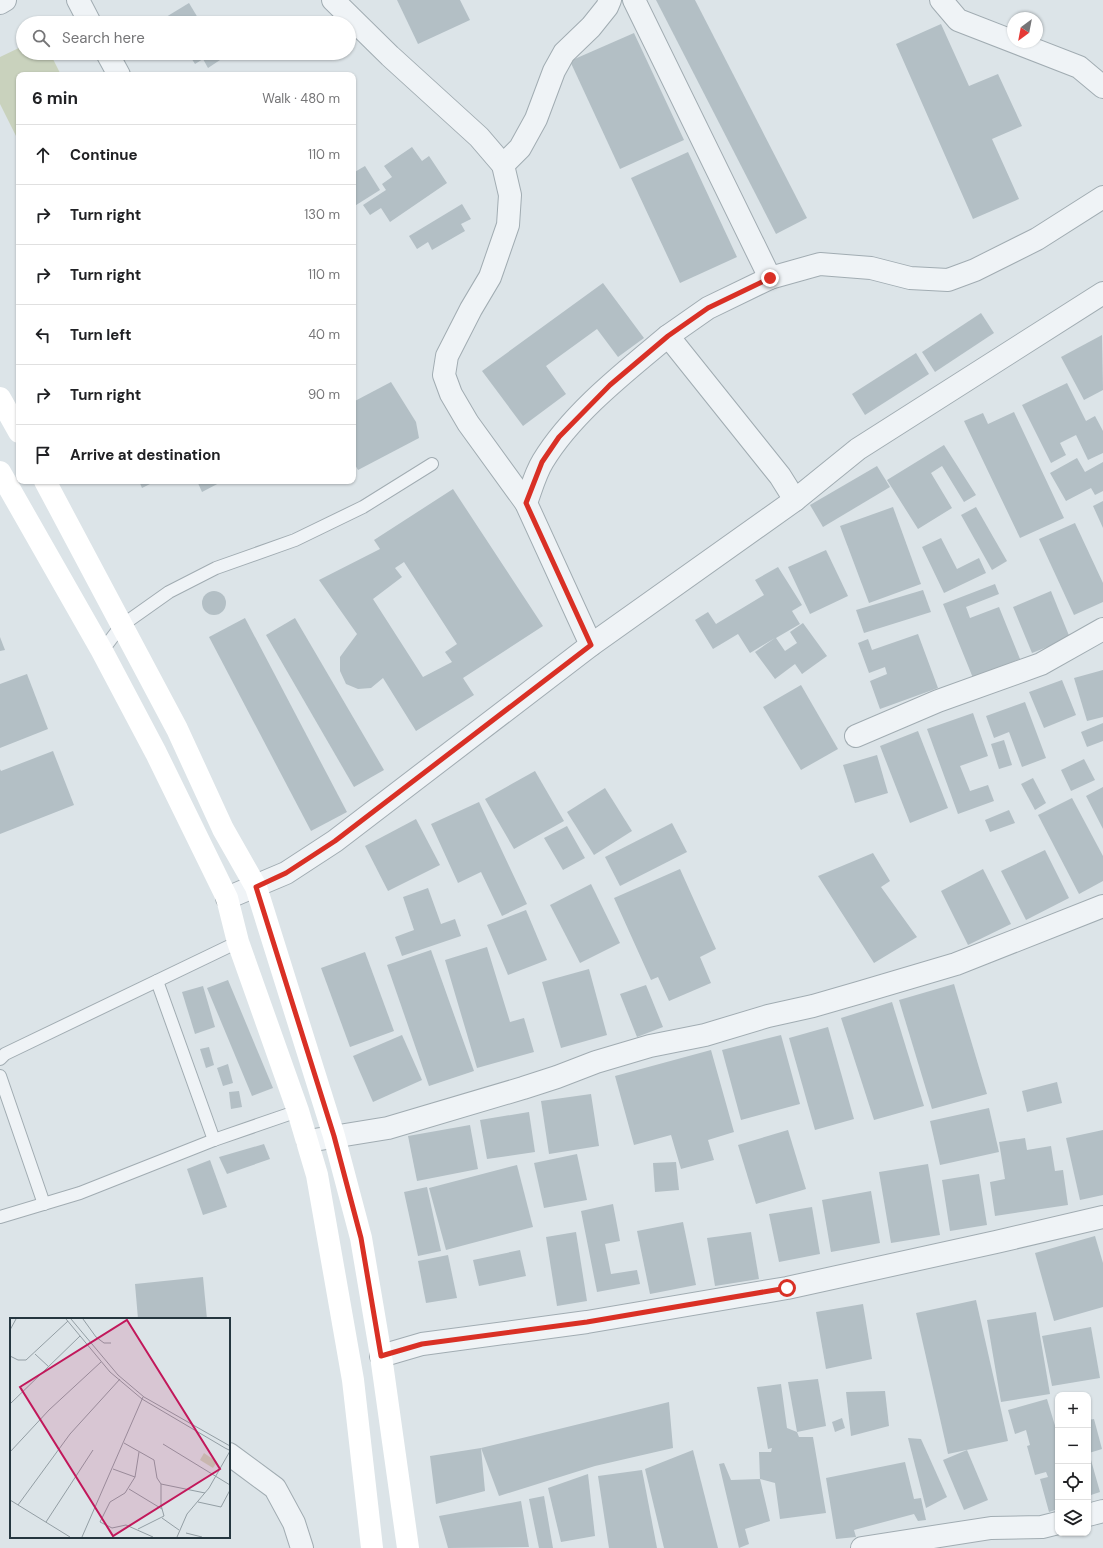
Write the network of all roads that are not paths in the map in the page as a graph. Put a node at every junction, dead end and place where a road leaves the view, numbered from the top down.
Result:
1 (5, 0) edge
2 (78, 0) edge
3 (333, 0) edge
4 (610, 0) edge
5 (634, 0) edge
6 (942, 0) edge
7 (0, 3) edge
8 (86, 16) edge
9 (349, 16) edge
10 (356, 23) edge
11 (111, 60) edge
12 (118, 72) edge
13 (1103, 87) edge
14 (503, 164) junction
15 (1103, 197) edge
16 (770, 278) junction
17 (1103, 292) edge
18 (668, 336) junction
19 (0, 398) edge
20 (16, 427) edge
21 (432, 464) dead end
22 (0, 472) edge
23 (48, 484) edge
24 (795, 500) junction
25 (526, 503) junction
26 (121, 626) junction
27 (1103, 629) edge
28 (591, 645) junction
29 (102, 651) junction
30 (856, 736) dead end
31 (256, 887) junction
32 (227, 898) junction
33 (1103, 906) edge
34 (238, 942) junction
35 (157, 981) junction
36 (0, 1059) edge
37 (0, 1076) edge
38 (298, 1110) junction
39 (334, 1136) junction
40 (214, 1140) junction
41 (308, 1141) junction
42 (44, 1204) junction
43 (0, 1217) edge
44 (1103, 1217) edge
45 (381, 1356) junction
46 (230, 1455) edge
47 (1103, 1511) edge
48 (1091, 1514) edge
49 (1055, 1524) edge
50 (302, 1548) edge
51 (372, 1548) edge
52 (408, 1548) edge
53 (862, 1548) edge

1 - 7 street
2 - 8 street
3 - 9 street
4 - 14 street
5 - 16 street
6 - 13 street
10 - 14 street
11 - 12 street
14 - 25 street
15 - 16 street
16 - 18 street
17 - 24 street
18 - 24 street
18 - 25 street
19 - 20 main road
21 - 26 lane
22 - 29 main road
23 - 26 main road
24 - 28 street
25 - 28 street
26 - 29 lane
26 - 31 main road
27 - 30 street
28 - 31 street
29 - 32 main road
31 - 32 street
31 - 39 main road
32 - 34 main road
33 - 39 street
34 - 35 lane
34 - 38 main road
35 - 36 lane
35 - 40 lane
37 - 42 lane
38 - 40 lane
38 - 41 main road
39 - 41 street
39 - 45 main road
40 - 42 lane
41 - 51 main road
42 - 43 lane
44 - 45 street
45 - 52 main road
46 - 50 street
47 - 48 street
49 - 53 street

